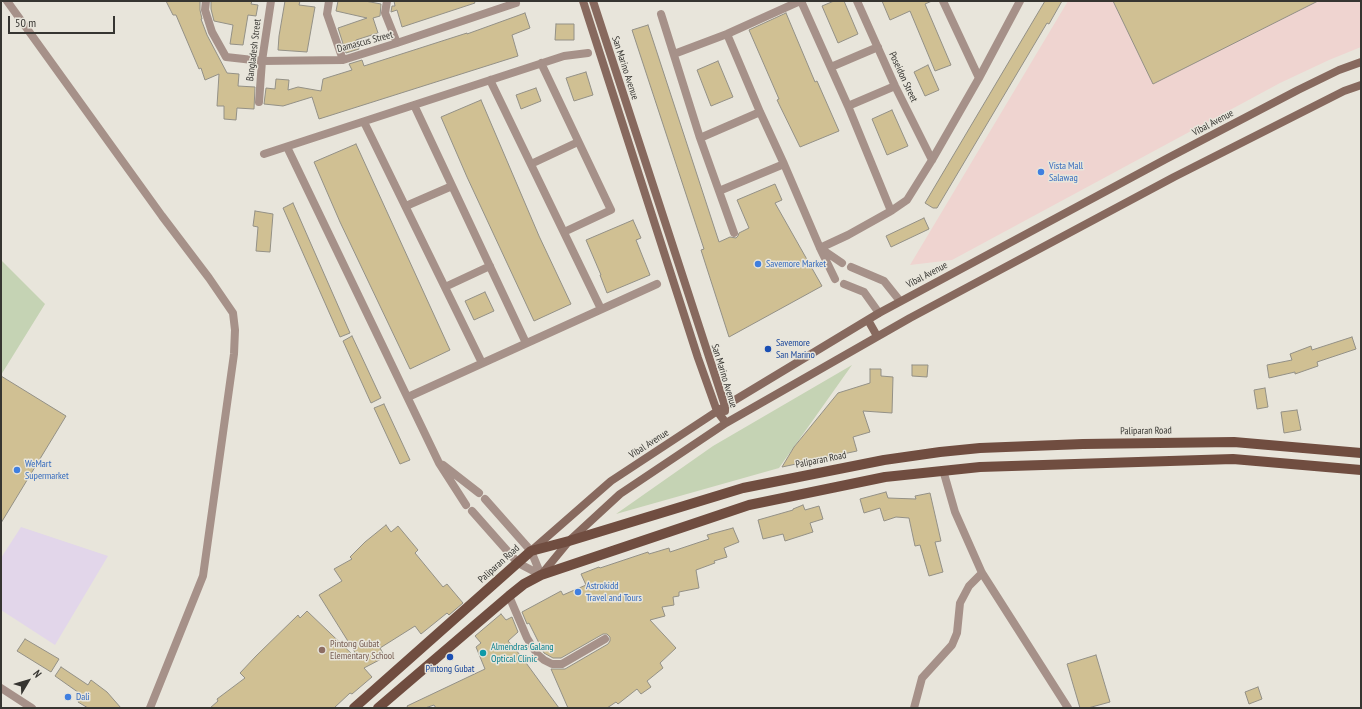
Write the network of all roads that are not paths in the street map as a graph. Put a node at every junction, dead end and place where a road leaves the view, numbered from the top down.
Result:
1 (7, 1) edge
2 (206, 1) edge
3 (271, 1) edge
4 (329, 1) edge
5 (387, 1) edge
6 (583, 1) edge
7 (593, 1) edge
8 (801, 1) edge
9 (857, 1) edge
10 (943, 1) edge
11 (1020, 1) edge
12 (516, 3) dead end
13 (661, 14) dead end
14 (727, 34) junction
15 (398, 43) junction
16 (878, 47) junction
17 (588, 53) dead end
18 (674, 54) junction
19 (343, 60) junction
20 (262, 61) junction
21 (1361, 62) edge
22 (541, 63) junction
23 (831, 67) junction
24 (979, 78) junction
25 (490, 80) junction
26 (1361, 85) edge
27 (895, 86) junction
28 (259, 102) dead end
29 (414, 105) junction
30 (848, 106) junction
31 (760, 112) junction
32 (364, 122) junction
33 (700, 138) junction
34 (578, 142) junction
35 (287, 147) junction
36 (264, 154) dead end
37 (932, 160) junction
38 (531, 164) junction
39 (784, 164) junction
40 (452, 186) junction
41 (719, 191) junction
42 (406, 206) junction
43 (891, 211) junction
44 (564, 232) junction
45 (734, 233) dead end
46 (820, 248) junction
47 (842, 263) dead end
48 (490, 266) junction
49 (851, 267) dead end
50 (835, 279) dead end
51 (657, 284) dead end
52 (844, 284) dead end
53 (445, 287) junction
54 (900, 301) junction
55 (601, 309) junction
56 (879, 313) junction
57 (868, 320) junction
58 (878, 336) junction
59 (526, 343) junction
60 (482, 363) junction
61 (408, 397) junction
62 (725, 406) junction
63 (717, 411) junction
64 (726, 423) junction
65 (1361, 453) edge
66 (439, 462) junction
67 (943, 470) junction
68 (1361, 470) edge
69 (569, 541) junction
70 (530, 551) junction
71 (518, 563) junction
72 (982, 573) junction
73 (541, 574) junction
74 (509, 596) junction
75 (606, 638) dead end
76 (1, 688) edge
77 (32, 708) edge
78 (150, 708) edge
79 (354, 708) edge
80 (378, 708) edge
81 (914, 708) edge
82 (1068, 708) edge

1 - 78 street
2 - 20 street, Damascus Street
3 - 20 street, Bangladesh Street
4 - 19 street
5 - 15 street
6 - 63 main road, San Marino Avenue
7 - 62 main road, San Marino Avenue
8 - 14 street
8 - 23 street
9 - 16 street, Poseidon Street
10 - 24 street
11 - 24 street
12 - 15 street, Damascus Street
13 - 18 street
14 - 18 street
14 - 31 street
15 - 19 street, Damascus Street
16 - 23 street
16 - 27 street, Poseidon Street
17 - 22 street
18 - 33 street
19 - 20 street, Damascus Street
20 - 28 street, Bangladesh Street
21 - 54 main road, Vibal Avenue
22 - 25 street
22 - 34 street
23 - 30 street
24 - 37 street
25 - 29 street
25 - 38 street
26 - 58 main road
27 - 30 street
27 - 37 street, Poseidon Street
29 - 32 street
29 - 40 street
30 - 43 street
31 - 33 street
31 - 39 street
32 - 35 street
32 - 42 street
33 - 41 street
34 - 38 street
34 - 44 street
35 - 36 street
35 - 61 street
37 - 43 street
38 - 44 street
39 - 41 street
39 - 46 street
40 - 42 street
40 - 48 street
41 - 45 street
42 - 53 street
43 - 46 street
44 - 55 street
46 - 47 street
46 - 50 street
48 - 53 street
48 - 59 street
49 - 54 street
51 - 55 street
52 - 56 street
53 - 60 street
54 - 56 main road, Vibal Avenue
55 - 59 street
56 - 57 main road, Vibal Avenue
57 - 58 main road
57 - 62 main road, Vibal Avenue
58 - 64 main road
59 - 60 street
60 - 61 street
61 - 66 street
62 - 63 main road, Vibal Avenue
62 - 64 main road, San Marino Avenue
63 - 64 main road, San Marino Avenue
63 - 70 main road, Vibal Avenue
64 - 69 main road
65 - 69 main road, Paliparan Road
66 - 70 street
66 - 71 street
67 - 68 main road
67 - 72 street
67 - 73 main road
69 - 70 main road, Paliparan Road
69 - 73 main road
70 - 71 main road, Paliparan Road
70 - 73 street
71 - 73 street
71 - 79 main road, Paliparan Road
72 - 81 street
72 - 82 street
73 - 74 main road
74 - 75 street
74 - 80 main road
76 - 77 street

